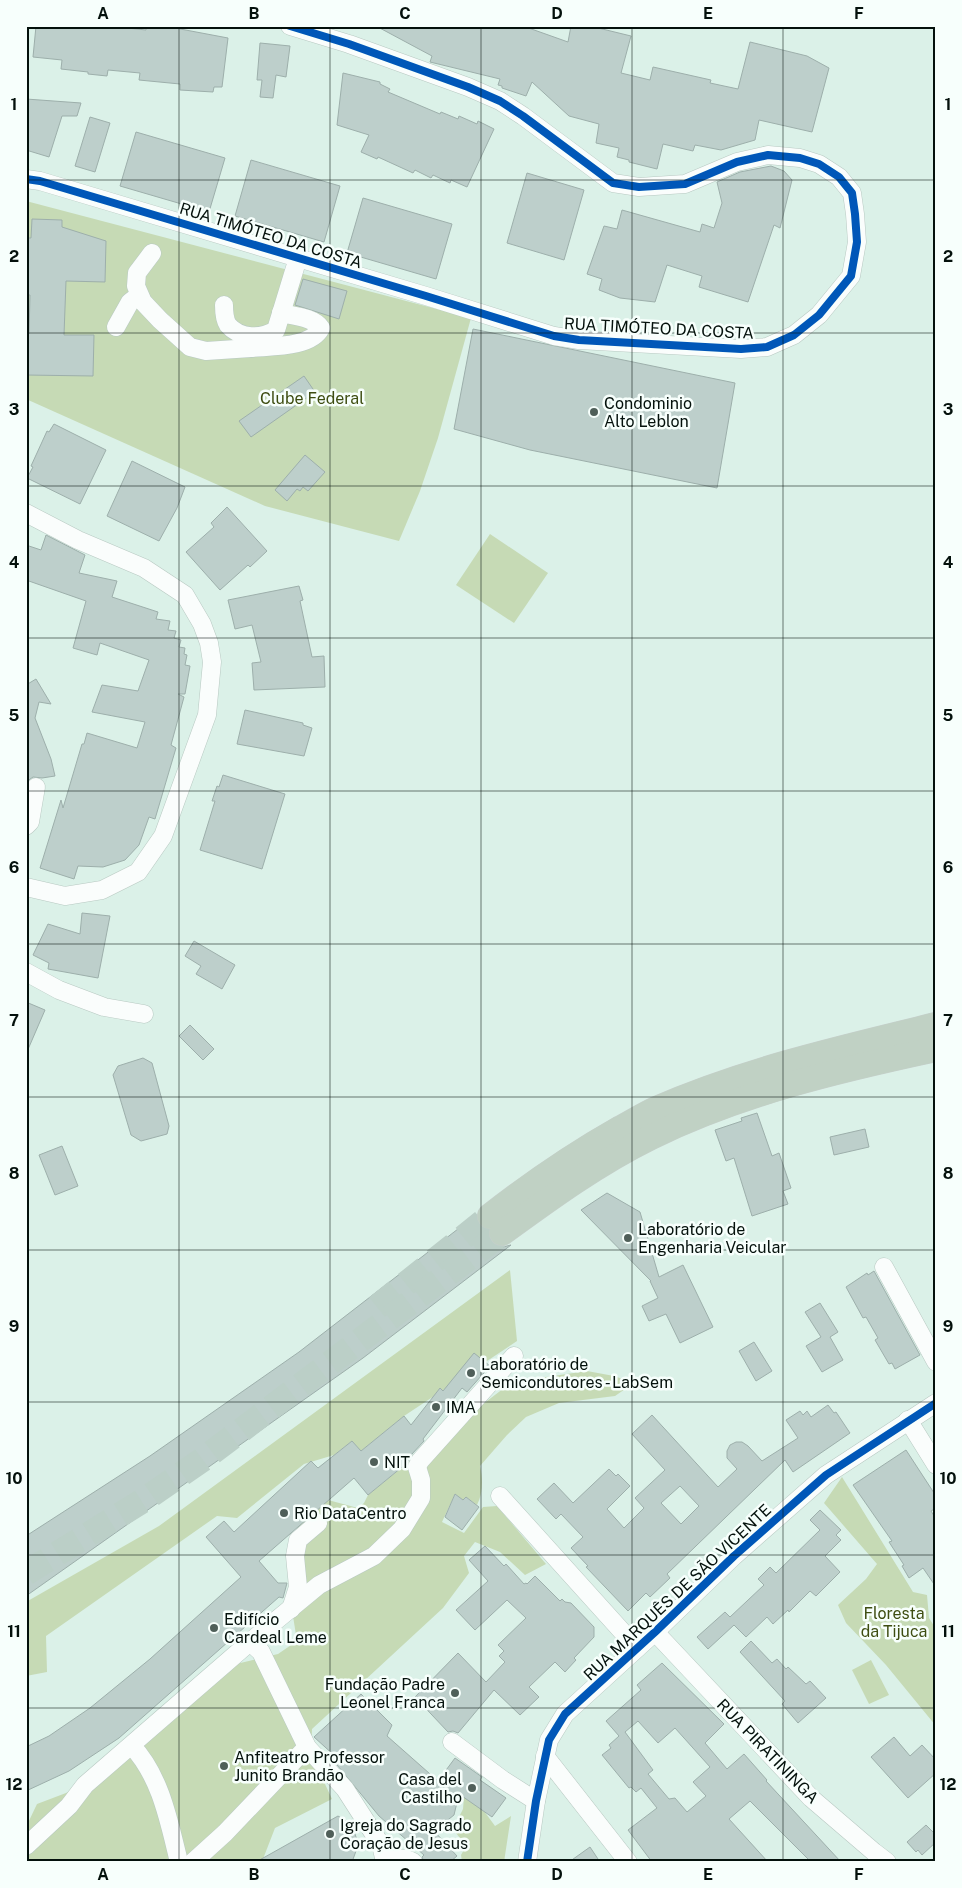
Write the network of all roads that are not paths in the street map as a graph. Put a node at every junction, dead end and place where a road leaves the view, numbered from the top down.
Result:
1 (290, 26) edge
2 (26, 179) edge
3 (152, 253) dead end
4 (298, 258) junction
5 (139, 295) junction
6 (224, 305) dead end
7 (281, 313) junction
8 (116, 326) dead end
9 (252, 343) junction
10 (26, 513) edge
11 (36, 787) dead end
12 (26, 826) edge
13 (26, 887) edge
14 (26, 972) edge
15 (144, 1014) dead end
16 (936, 1025) edge
17 (936, 1049) edge
18 (884, 1267) dead end
19 (514, 1356) dead end
20 (936, 1362) edge
21 (936, 1402) edge
22 (908, 1420) junction
23 (936, 1464) edge
24 (500, 1496) dead end
25 (318, 1523) dead end
26 (291, 1609) junction
27 (655, 1632) junction
28 (250, 1642) junction
29 (637, 1648) junction
30 (452, 1742) dead end
31 (132, 1746) junction
32 (306, 1747) junction
33 (545, 1756) junction
34 (536, 1801) junction
35 (26, 1846) edge
36 (179, 1862) edge
37 (193, 1862) edge
38 (385, 1862) edge
39 (413, 1862) edge
40 (527, 1862) edge
41 (628, 1862) edge
42 (888, 1862) edge

1 - 4 street, RUA TIMÓTEO DA COSTA
2 - 4 street, RUA TIMÓTEO DA COSTA
3 - 5 street
4 - 7 street
5 - 8 street
5 - 9 street
6 - 9 street
7 - 9 street
7 - 9 street
10 - 13 street
11 - 12 street
14 - 15 street
16 - 17 highway
18 - 20 street
19 - 26 street
21 - 22 street, RUA MARQUÊS DE SÃO VICENTE
22 - 23 street
22 - 27 street, RUA MARQUÊS DE SÃO VICENTE
24 - 29 street
25 - 26 street
26 - 28 street
27 - 29 street, RUA MARQUÊS DE SÃO VICENTE
27 - 42 street, RUA PIRATININGA
28 - 31 street
28 - 32 street
29 - 33 street, RUA MARQUÊS DE SÃO VICENTE
30 - 34 street
31 - 35 street
31 - 36 street
32 - 37 street
32 - 38 street
33 - 34 street, RUA MARQUÊS DE SÃO VICENTE
33 - 41 street
34 - 40 street, RUA MARQUÊS DE SÃO VICENTE
38 - 39 street

